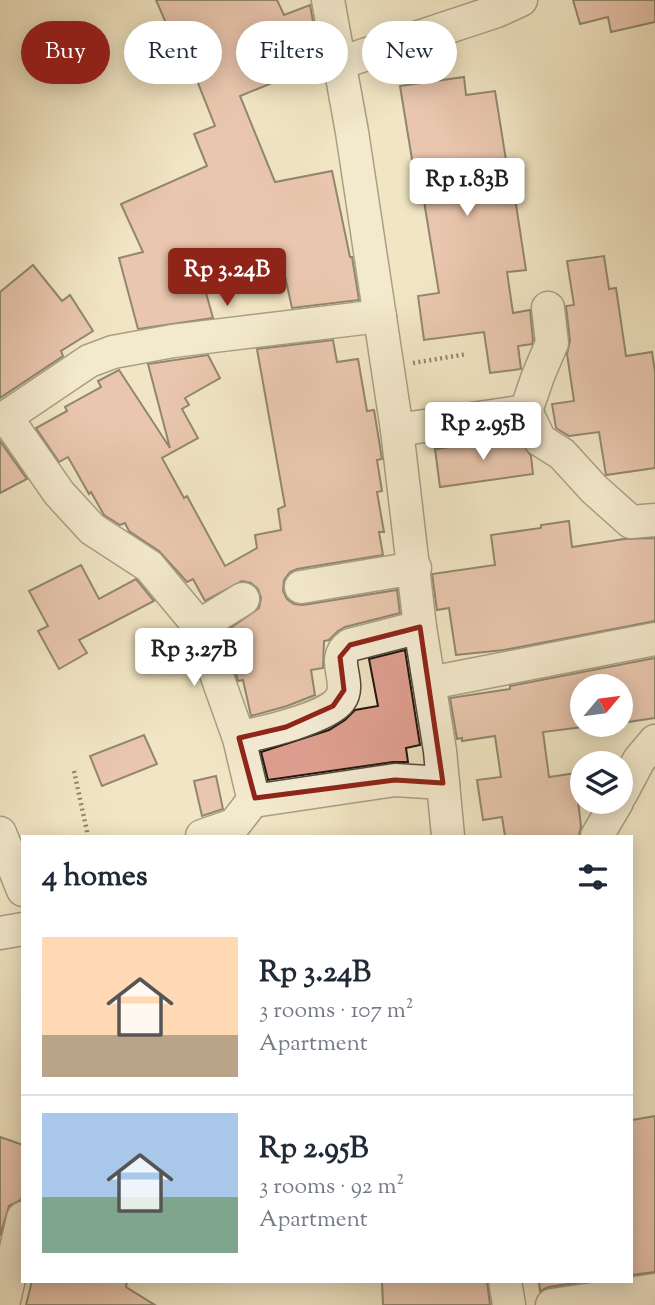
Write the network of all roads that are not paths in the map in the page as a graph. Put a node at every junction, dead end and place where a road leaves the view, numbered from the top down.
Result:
1 (328, 0) edge
2 (521, 0) edge
3 (332, 21) edge
4 (348, 61) edge
5 (343, 84) edge
6 (548, 308) dead end
7 (380, 316) junction
8 (526, 411) junction
9 (3, 419) edge
10 (397, 430) junction
11 (655, 520) edge
12 (415, 568) junction
13 (301, 587) dead end
14 (243, 599) dead end
15 (199, 626) junction
16 (420, 627) junction
17 (655, 639) edge
18 (430, 683) junction
19 (239, 738) junction
20 (655, 741) edge
21 (633, 771) edge
22 (443, 783) junction
23 (255, 798) junction
24 (610, 814) edge
25 (0, 833) edge
26 (205, 835) edge
27 (448, 835) edge
28 (598, 835) edge
29 (21, 885) edge
30 (21, 929) edge
31 (0, 933) edge
32 (21, 1226) edge
33 (505, 1283) edge
34 (655, 1290) edge
35 (2, 1305) edge
36 (509, 1305) edge
37 (552, 1305) edge

1 - 3 street
2 - 4 street
5 - 7 street
6 - 8 street
7 - 9 street
7 - 10 street
8 - 10 street
8 - 11 street
9 - 15 street
10 - 12 street
12 - 13 street
12 - 16 street
14 - 15 street
15 - 19 street
16 - 18 street
16 - 19 street
17 - 18 street
18 - 22 street
19 - 23 street
20 - 21 street
22 - 23 street
22 - 27 street
23 - 26 street
24 - 28 street
25 - 29 street
30 - 31 street
32 - 35 street
33 - 36 street
34 - 37 street

